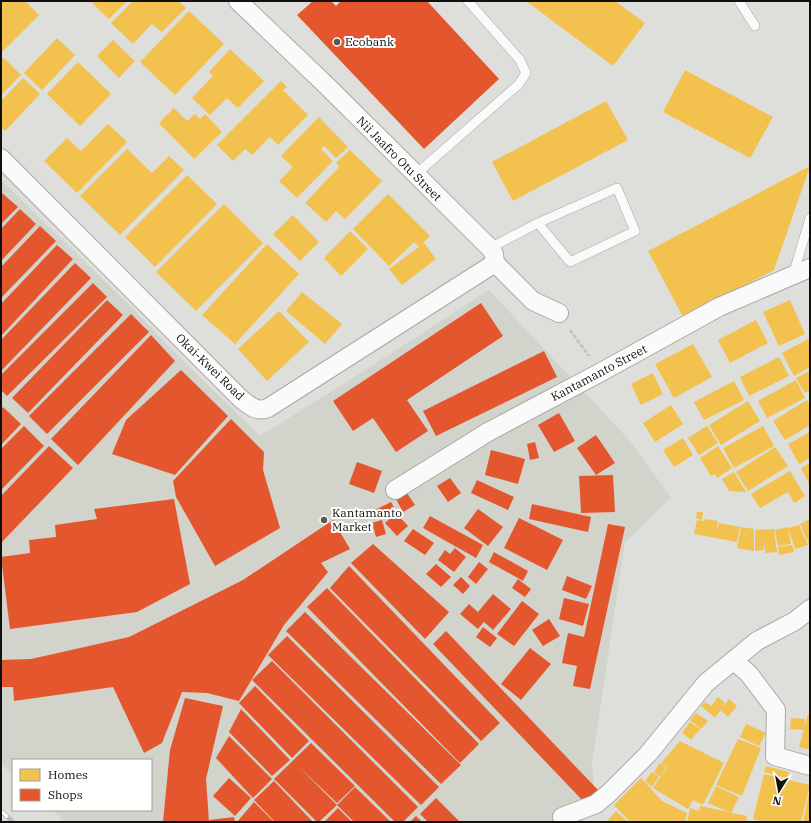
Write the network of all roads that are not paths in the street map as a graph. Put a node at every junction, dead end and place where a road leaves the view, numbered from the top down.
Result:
1 (238, 1) edge
2 (468, 1) edge
3 (739, 1) edge
4 (755, 26) dead end
5 (1, 158) edge
6 (415, 175) junction
7 (810, 218) edge
8 (538, 224) junction
9 (492, 255) junction
10 (810, 268) edge
11 (793, 275) junction
12 (559, 313) road end
13 (394, 490) dead end
14 (810, 609) edge
15 (734, 661) junction
16 (810, 766) edge
17 (562, 817) dead end

1 - 6 street, Nii Jaafro Otu Street
2 - 6 lane
3 - 4 lane
5 - 9 street, Okai-Kwei Road
6 - 9 street, Nii Jaafro Otu Street
7 - 11 lane
8 - 8 lane
8 - 9 lane
9 - 12 street, Nii Jaafro Otu Street
10 - 11 street, Kantamanto Street
11 - 13 street, Kantamanto Street
14 - 15 street
15 - 16 street
15 - 17 street

